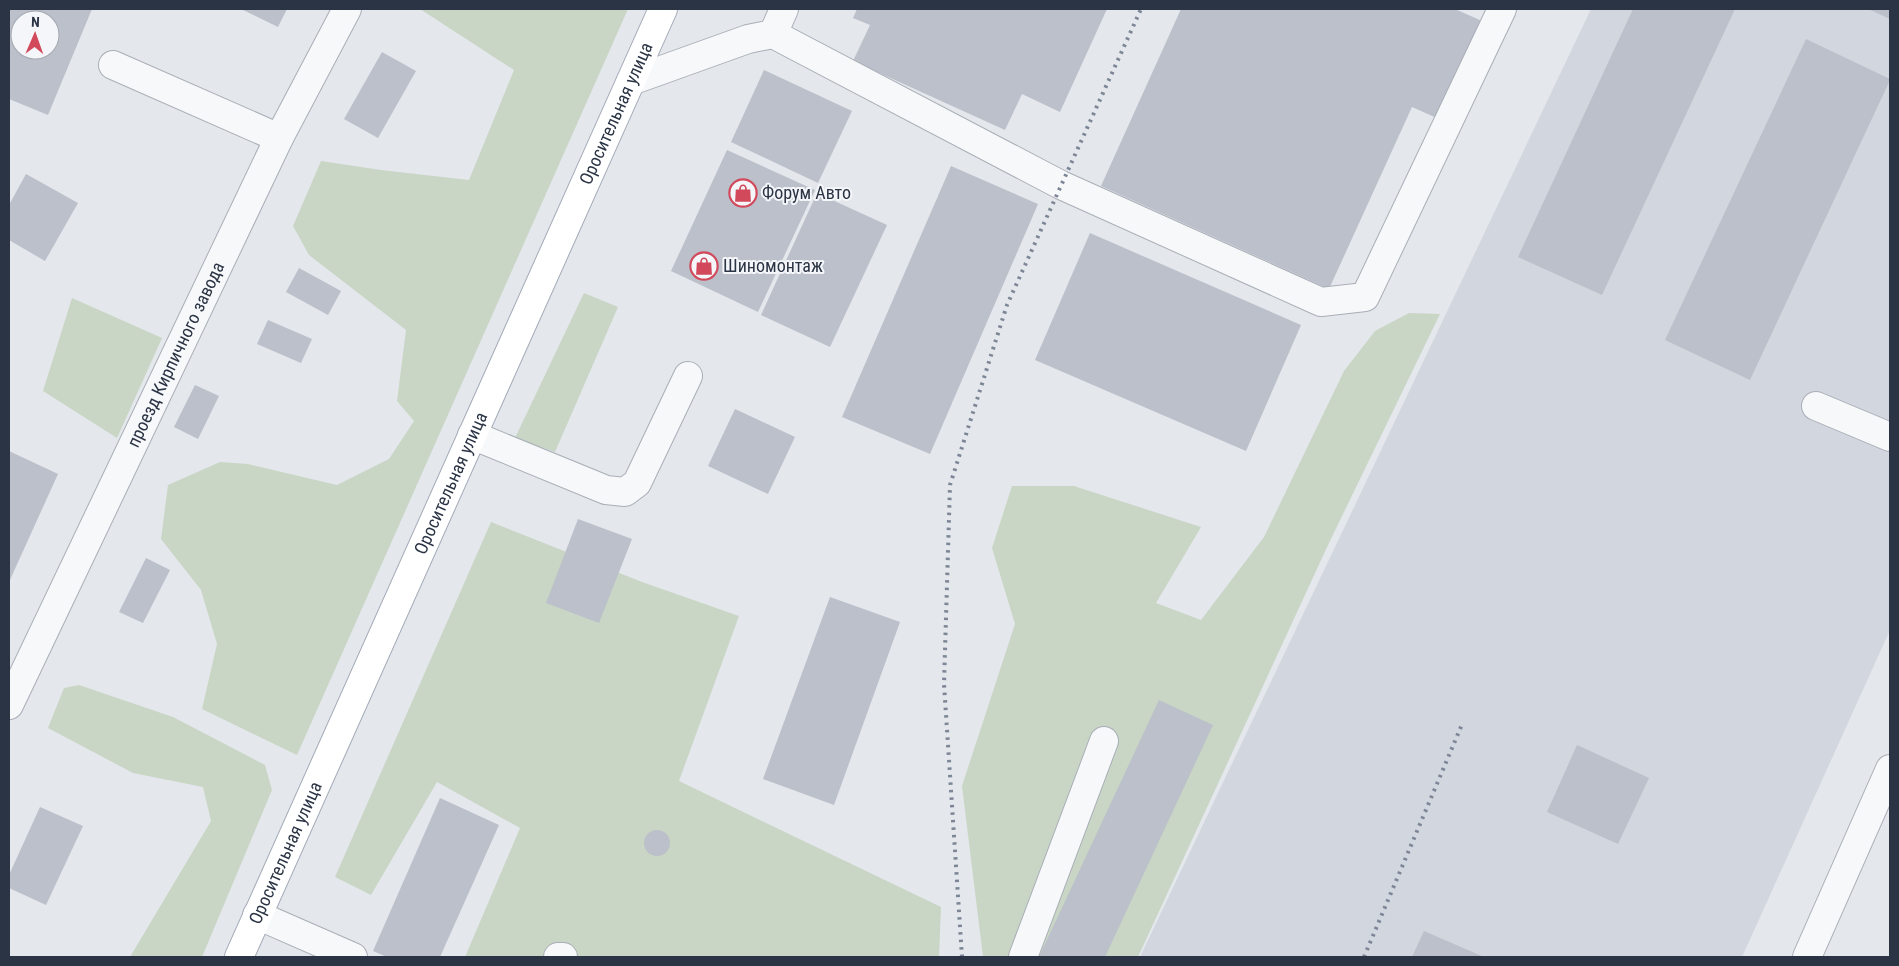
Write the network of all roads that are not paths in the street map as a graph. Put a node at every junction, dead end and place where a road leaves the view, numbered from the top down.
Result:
1 (347, 9) edge
2 (663, 9) edge
3 (784, 9) edge
4 (1502, 9) edge
5 (773, 34) junction
6 (113, 65) dead end
7 (631, 82) junction
8 (279, 138) junction
9 (688, 376) dead end
10 (1816, 406) dead end
11 (472, 435) junction
12 (1890, 437) edge
13 (9, 705) edge
14 (1104, 741) dead end
15 (1890, 769) edge
16 (1883, 804) edge
17 (257, 915) junction
18 (239, 957) edge
19 (353, 957) edge
20 (558, 957) edge
21 (563, 957) edge
22 (1023, 957) edge
23 (1807, 957) edge

1 - 8 street, проезд Кирпичного завода
2 - 7 main road, Оросительная улица
3 - 5 street
4 - 5 street
5 - 7 street
6 - 8 street
7 - 11 main road, Оросительная улица
8 - 13 street, проезд Кирпичного завода
9 - 11 street
10 - 12 street
11 - 17 main road, Оросительная улица
14 - 22 street
15 - 16 street
16 - 23 street
17 - 18 main road, Оросительная улица
17 - 19 street
20 - 21 street

